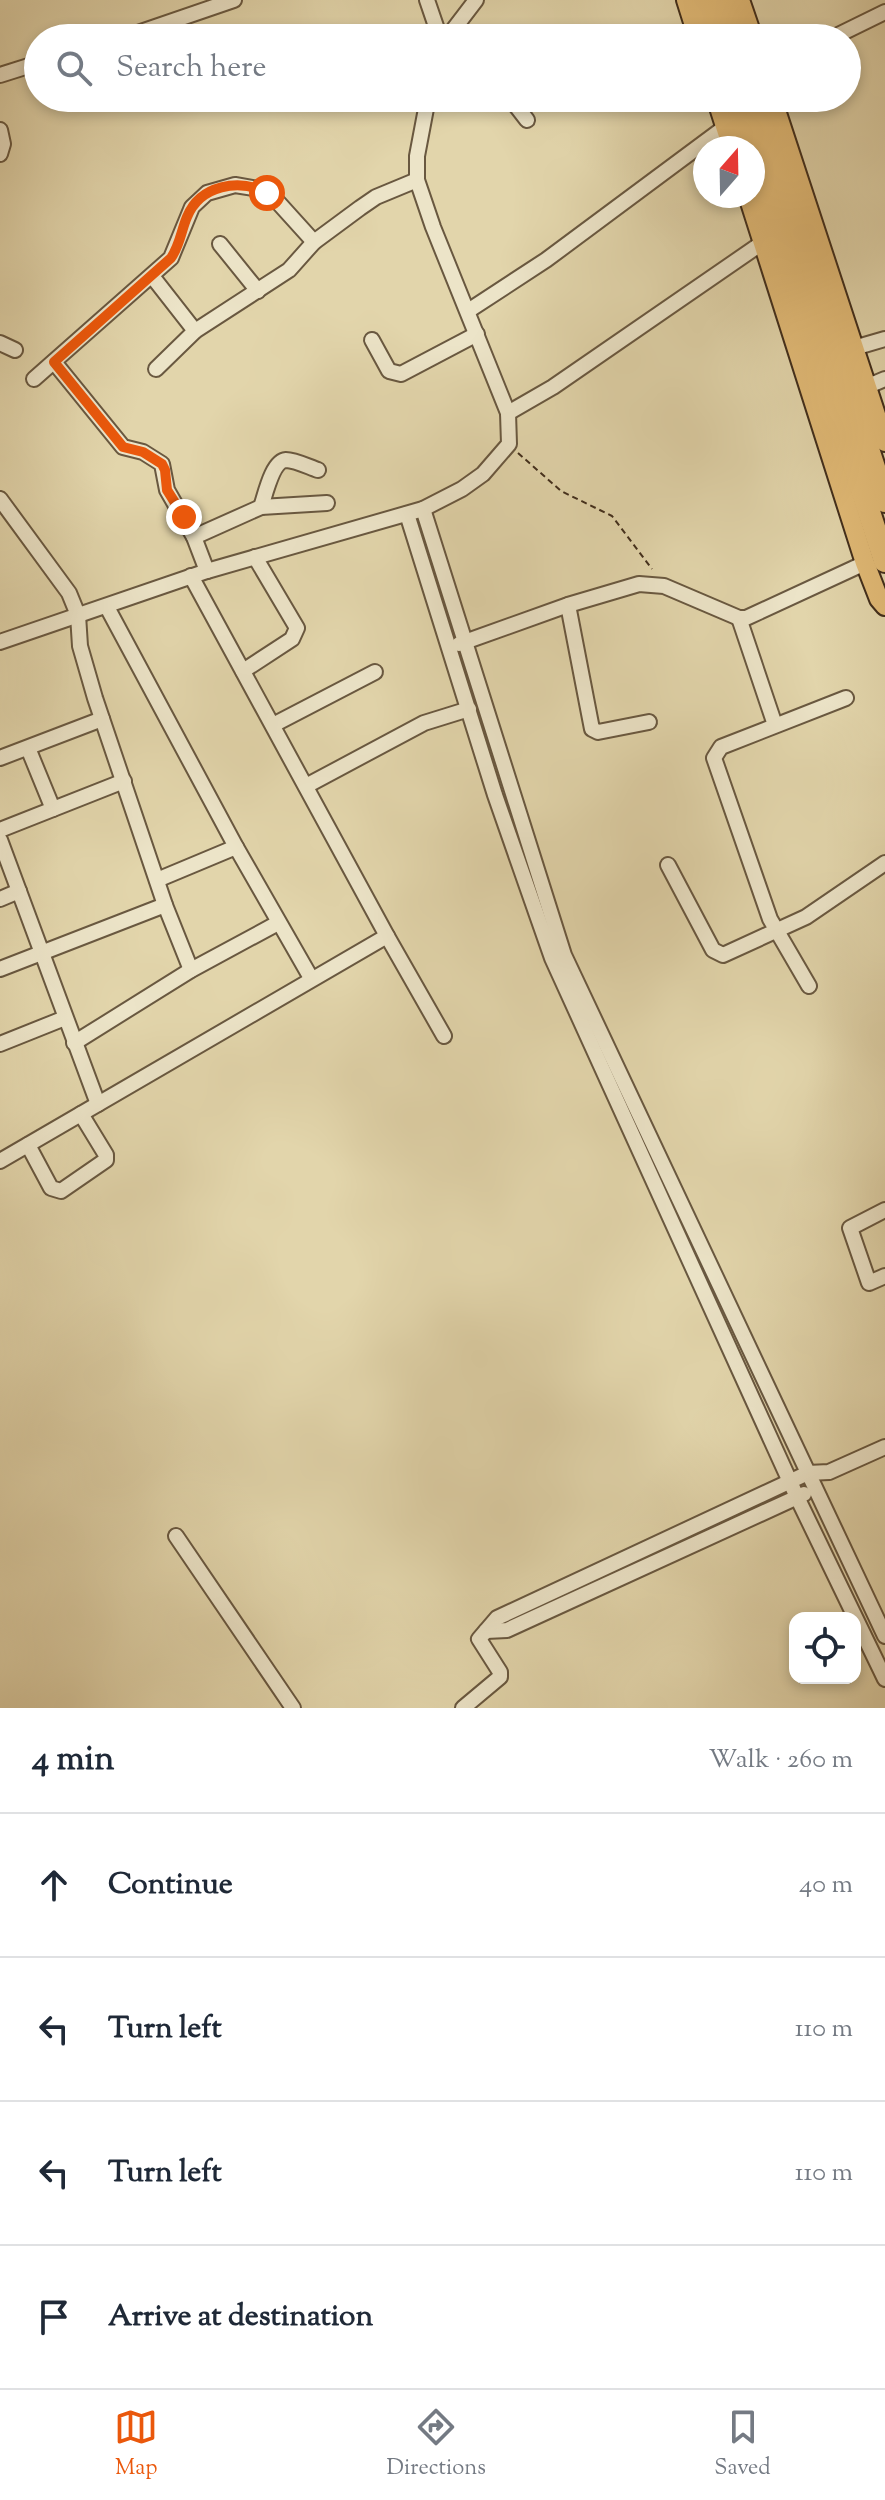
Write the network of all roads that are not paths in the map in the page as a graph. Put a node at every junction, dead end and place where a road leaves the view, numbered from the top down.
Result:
1 (234, 0) edge
2 (427, 0) edge
3 (476, 0) edge
4 (686, 0) edge
5 (703, 0) edge
6 (722, 0) edge
7 (740, 0) edge
8 (208, 3) edge
9 (885, 12) edge
10 (157, 24) edge
11 (435, 24) edge
12 (461, 24) edge
13 (694, 24) edge
14 (711, 24) edge
15 (730, 24) edge
16 (748, 24) edge
17 (861, 24) edge
18 (24, 67) edge
19 (0, 75) edge
20 (425, 112) edge
21 (521, 112) edge
22 (720, 112) edge
23 (739, 112) edge
24 (757, 112) edge
25 (777, 112) edge
26 (527, 120) dead end
27 (725, 127) junction
28 (0, 130) edge
29 (728, 136) edge
30 (747, 136) edge
31 (0, 154) edge
32 (417, 180) junction
33 (765, 189) edge
34 (752, 208) edge
35 (314, 242) junction
36 (762, 243) junction
37 (220, 244) dead end
38 (152, 276) junction
39 (258, 291) junction
40 (468, 311) junction
41 (195, 331) junction
42 (477, 334) junction
43 (885, 339) edge
44 (372, 340) dead end
45 (0, 343) edge
46 (854, 348) junction
47 (15, 350) dead end
48 (54, 362) junction
49 (156, 369) dead end
50 (34, 379) dead end
51 (885, 379) edge
52 (866, 387) junction
53 (508, 413) junction
54 (852, 436) junction
55 (885, 442) edge
56 (318, 470) dead end
57 (0, 499) edge
58 (885, 501) edge
59 (327, 503) dead end
60 (261, 507) junction
61 (423, 509) junction
62 (407, 514) junction
63 (194, 537) junction
64 (255, 557) junction
65 (875, 562) edge
66 (207, 571) junction
67 (191, 576) junction
68 (568, 605) junction
69 (885, 606) edge
70 (107, 607) junction
71 (78, 615) junction
72 (739, 618) junction
73 (467, 641) junction
74 (0, 642) edge
75 (450, 647) junction
76 (243, 671) junction
77 (375, 672) dead end
78 (846, 698) dead end
79 (469, 709) junction
80 (102, 719) junction
81 (649, 722) dead end
82 (273, 725) junction
83 (775, 725) junction
84 (28, 748) junction
85 (0, 758) edge
86 (124, 781) junction
87 (306, 786) junction
88 (53, 809) junction
89 (0, 830) edge
90 (0, 840) edge
91 (236, 847) junction
92 (885, 863) edge
93 (668, 865) dead end
94 (157, 880) junction
95 (19, 891) junction
96 (0, 899) edge
97 (165, 905) junction
98 (278, 923) junction
99 (776, 933) junction
100 (387, 936) junction
101 (42, 952) junction
102 (0, 969) edge
103 (191, 970) junction
104 (311, 978) junction
105 (809, 986) dead end
106 (65, 1018) junction
107 (444, 1036) dead end
108 (74, 1043) junction
109 (0, 1044) edge
110 (98, 1104) junction
111 (81, 1114) junction
112 (28, 1145) junction
113 (0, 1161) edge
114 (885, 1210) edge
115 (885, 1276) edge
116 (885, 1447) edge
117 (829, 1472) junction
118 (808, 1473) junction
119 (792, 1482) junction
120 (815, 1489) junction
121 (797, 1497) junction
122 (176, 1536) dead end
123 (486, 1631) junction
124 (885, 1636) edge
125 (885, 1679) edge
126 (293, 1708) edge
127 (463, 1708) edge

1 - 8 street
2 - 11 street
3 - 12 street
4 - 13 main road
5 - 14 highway
6 - 15 highway
7 - 16 main road
8 - 10 street
9 - 17 street
18 - 19 street
20 - 32 street
21 - 26 street
22 - 27 main road
23 - 30 highway
24 - 54 highway
25 - 46 main road
27 - 29 main road
27 - 40 street
28 - 31 street
32 - 35 street
32 - 40 street
33 - 54 highway
34 - 36 main road
35 - 38 street
35 - 39 street
36 - 53 street
36 - 65 main road
37 - 39 street
38 - 41 street
38 - 48 street
39 - 41 street
40 - 42 street
41 - 49 street
42 - 44 street
42 - 53 street
43 - 46 street
45 - 47 street
46 - 52 main road
48 - 50 street
48 - 63 street
51 - 52 street
52 - 55 main road
53 - 61 street
54 - 58 highway
54 - 65 highway
56 - 60 street
57 - 71 street
59 - 60 street
60 - 63 street
61 - 62 street
61 - 73 street
62 - 64 street
62 - 75 street
63 - 66 street
64 - 66 street
64 - 76 street
65 - 69 main road
65 - 72 street
66 - 67 street
67 - 70 street
67 - 76 street
68 - 72 street
68 - 73 street
68 - 81 street
70 - 71 street
70 - 91 street
71 - 74 street
71 - 80 street
72 - 83 street
73 - 75 street
73 - 118 street
75 - 79 street
76 - 82 street
77 - 82 street
78 - 83 street
79 - 87 street
79 - 119 street
80 - 84 street
80 - 86 street
82 - 87 street
83 - 99 street
84 - 85 street
84 - 88 street
86 - 88 street
86 - 94 street
87 - 100 street
88 - 89 street
90 - 95 street
91 - 94 street
91 - 98 street
92 - 99 street
93 - 99 street
94 - 97 street
95 - 96 street
95 - 101 street
97 - 101 street
97 - 103 street
98 - 103 street
98 - 104 street
99 - 105 street
100 - 104 street
100 - 107 street
101 - 102 street
101 - 106 street
103 - 108 street
104 - 110 street
106 - 108 street
106 - 109 street
108 - 110 street
110 - 111 street
111 - 112 street
111 - 112 street
112 - 113 street
114 - 115 street
116 - 117 street
117 - 118 street
117 - 120 street
118 - 119 street
118 - 120 street
119 - 121 street
119 - 123 street
120 - 121 street
120 - 124 street
121 - 123 street
121 - 125 street
122 - 126 street
123 - 127 street

